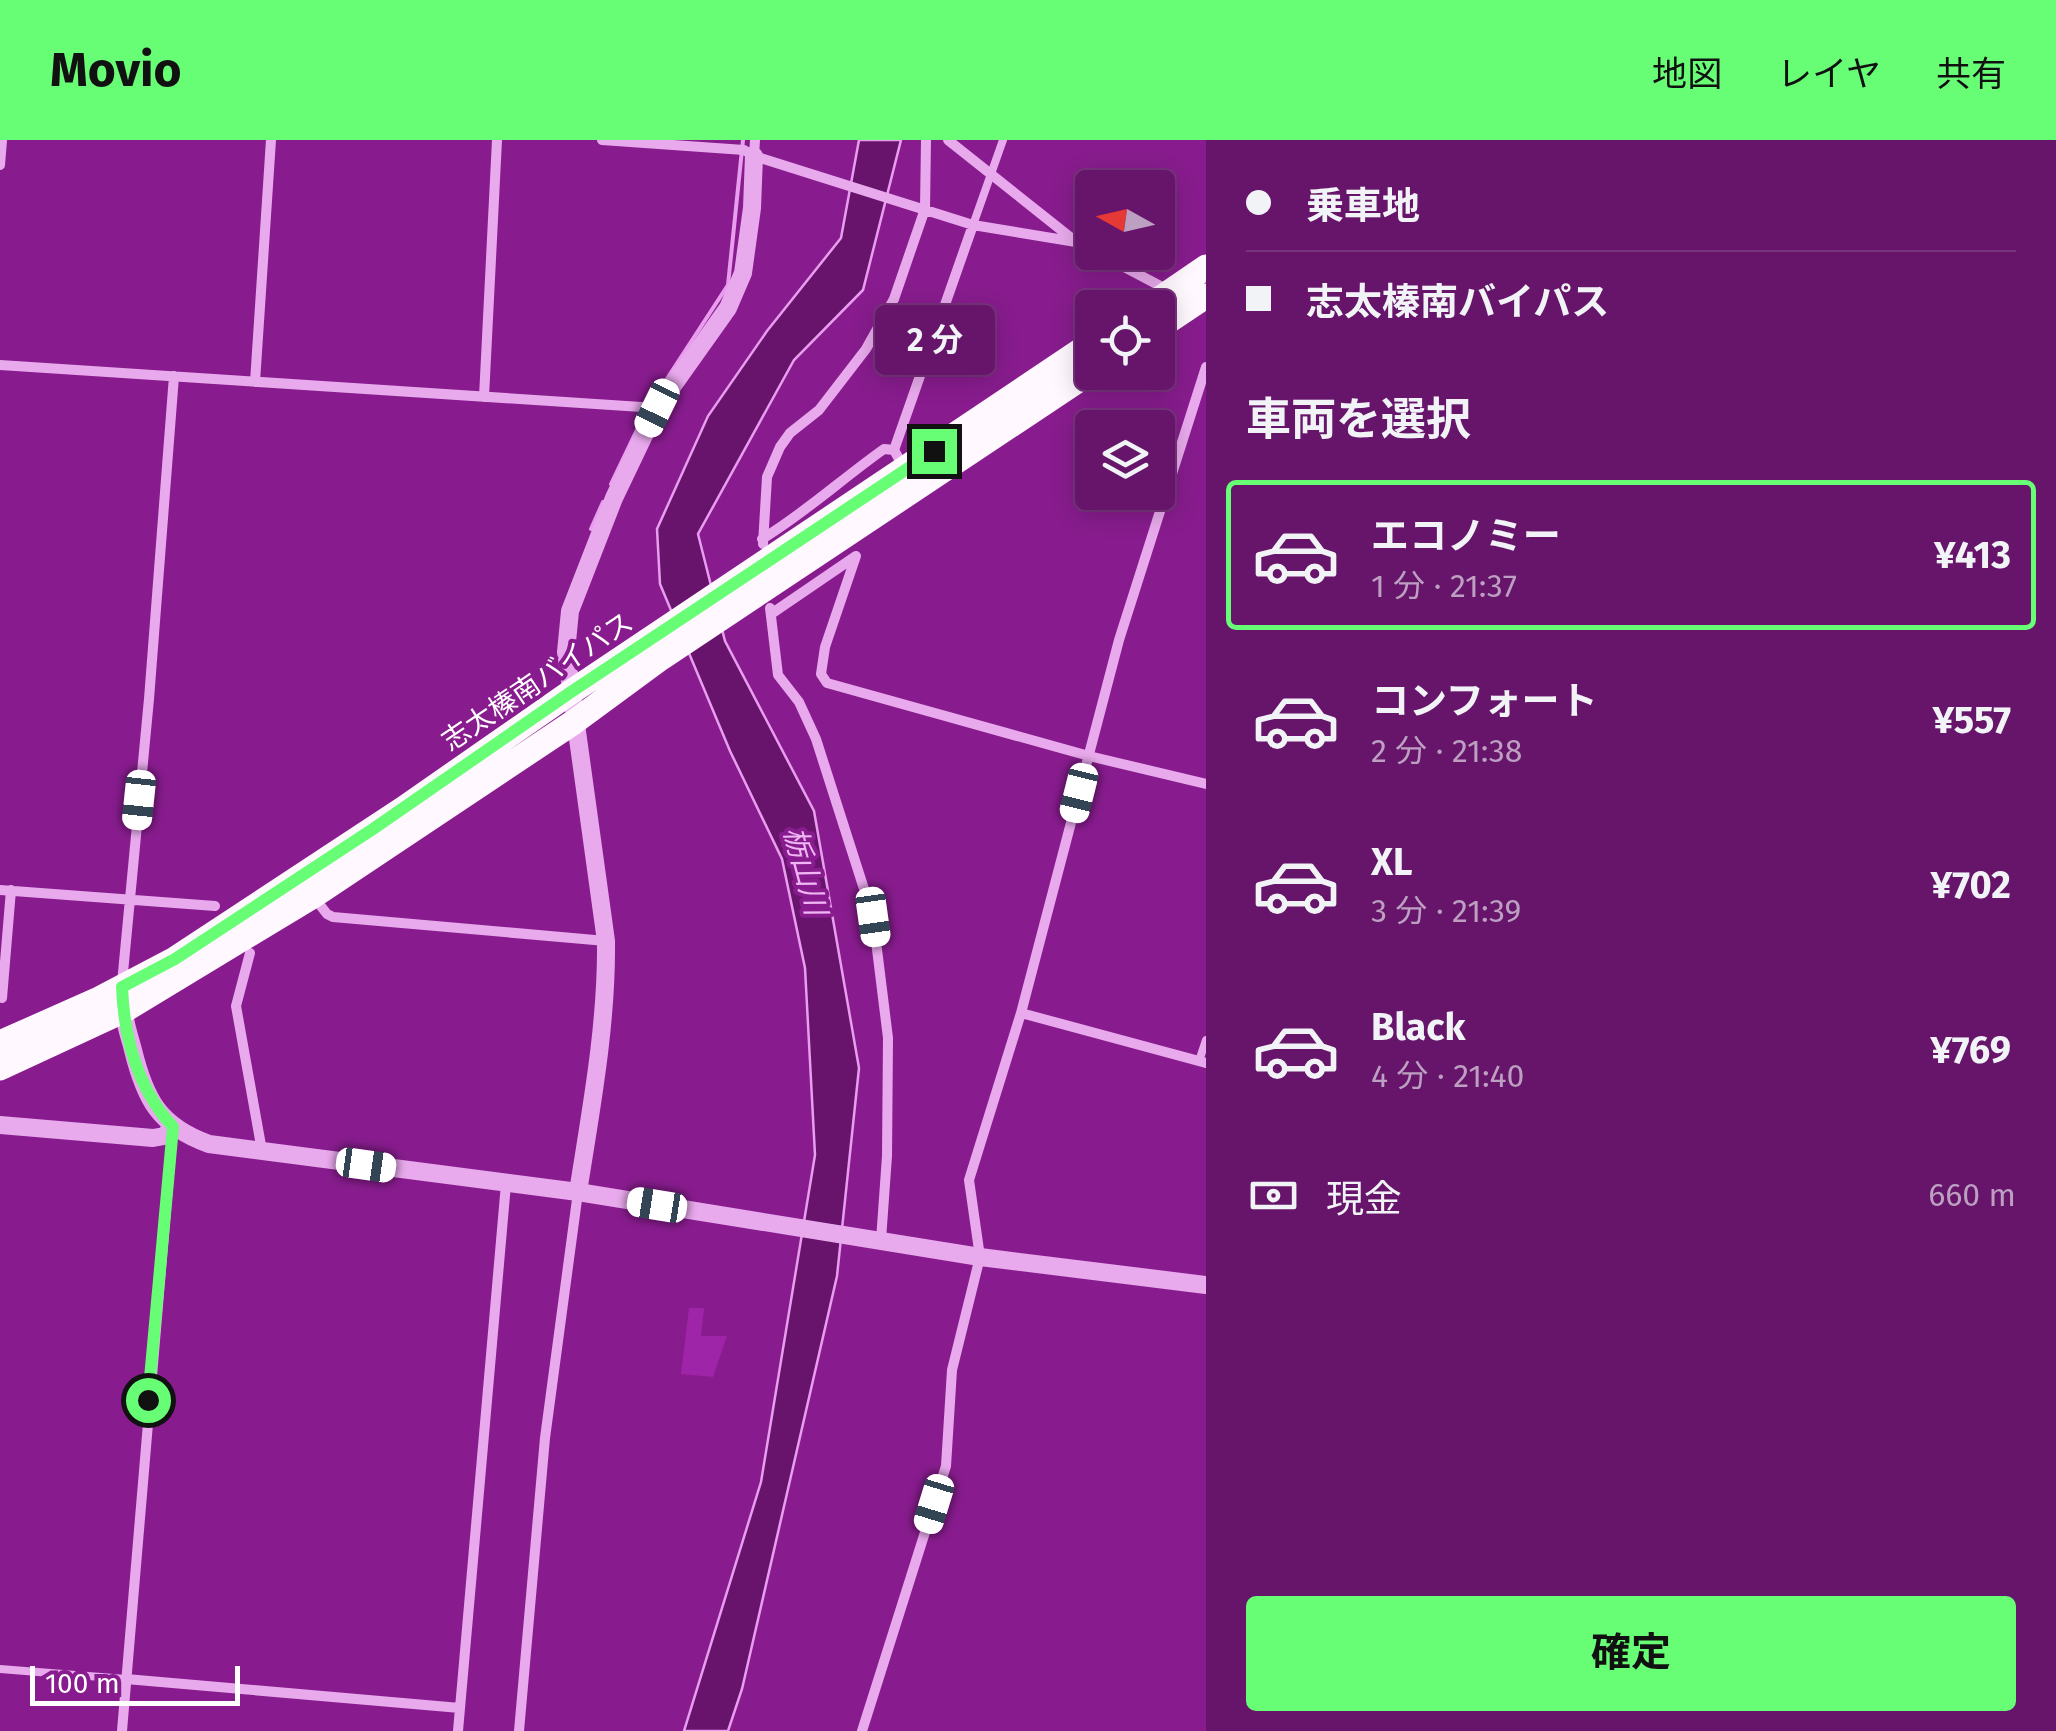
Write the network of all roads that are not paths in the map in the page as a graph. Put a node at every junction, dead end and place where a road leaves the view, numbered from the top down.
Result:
1 (2, 140) edge
2 (270, 140) edge
3 (497, 140) edge
4 (602, 140) edge
5 (926, 140) edge
6 (948, 140) edge
7 (1003, 140) edge
8 (755, 148) edge
9 (0, 165) edge
10 (991, 175) junction
11 (922, 208) junction
12 (974, 225) junction
13 (1075, 241) edge
14 (1075, 242) edge
15 (1206, 267) edge
16 (1128, 270) edge
17 (1166, 290) edge
18 (1173, 290) edge
19 (1175, 294) edge
20 (1202, 304) edge
21 (1175, 319) edge
22 (1075, 354) edge
23 (0, 364) edge
24 (1206, 367) edge
25 (174, 376) junction
26 (1075, 381) edge
27 (256, 382) junction
28 (484, 397) junction
29 (650, 408) junction
30 (900, 460) junction
31 (729, 600) junction
32 (656, 648) junction
33 (571, 692) junction
34 (574, 722) junction
35 (1089, 756) junction
36 (1206, 784) edge
37 (6, 890) edge
38 (313, 896) junction
39 (128, 900) junction
40 (215, 906) dead end
41 (606, 940) junction
42 (250, 953) dead end
43 (2, 998) edge
44 (122, 999) junction
45 (1021, 1013) junction
46 (1206, 1040) edge
47 (0, 1043) edge
48 (1202, 1062) edge
49 (0, 1068) edge
50 (0, 1125) edge
51 (173, 1127) junction
52 (262, 1151) junction
53 (506, 1184) junction
54 (578, 1192) junction
55 (877, 1239) junction
56 (980, 1257) junction
57 (1206, 1286) edge
58 (0, 1669) edge
59 (126, 1679) junction
60 (460, 1708) junction
61 (122, 1731) edge
62 (458, 1731) edge
63 (519, 1731) edge
64 (862, 1731) edge

1 - 9 street
2 - 27 street
3 - 28 street
4 - 8 street
5 - 11 street
6 - 10 street
7 - 10 lane
8 - 11 street
8 - 29 street
10 - 12 lane
10 - 13 street
11 - 12 street
11 - 30 street
12 - 14 street
12 - 30 street
15 - 18 highway
16 - 17 street
19 - 20 street
20 - 21 highway
22 - 30 highway, 志太榛南バイパス
23 - 25 street
24 - 35 street
25 - 27 street
25 - 39 street
26 - 31 highway, 志太榛南バイパス
27 - 28 street
28 - 29 street
29 - 33 street
30 - 31 highway, 志太榛南バイパス
31 - 32 highway, 志太榛南バイパス
32 - 33 highway, 志太榛南バイパス
32 - 34 highway, 志太榛南バイパス
33 - 34 street
33 - 44 highway, 志太榛南バイパス
34 - 38 highway, 志太榛南バイパス
34 - 41 street
35 - 36 street
35 - 45 street
35 - 55 street
37 - 39 street
37 - 43 street
38 - 41 street
38 - 44 highway, 志太榛南バイパス
39 - 40 street
39 - 44 street
41 - 54 street
42 - 52 street
44 - 47 highway, 志太榛南バイパス
44 - 49 highway, 志太榛南バイパス
44 - 51 street
45 - 48 street
45 - 56 street
46 - 48 lane
50 - 51 street
51 - 52 street
51 - 59 street
52 - 53 street
53 - 54 street
53 - 60 street
54 - 55 street
54 - 63 street
55 - 56 street
56 - 57 street
56 - 64 street
58 - 59 lane
59 - 60 street
59 - 61 street
60 - 62 street

